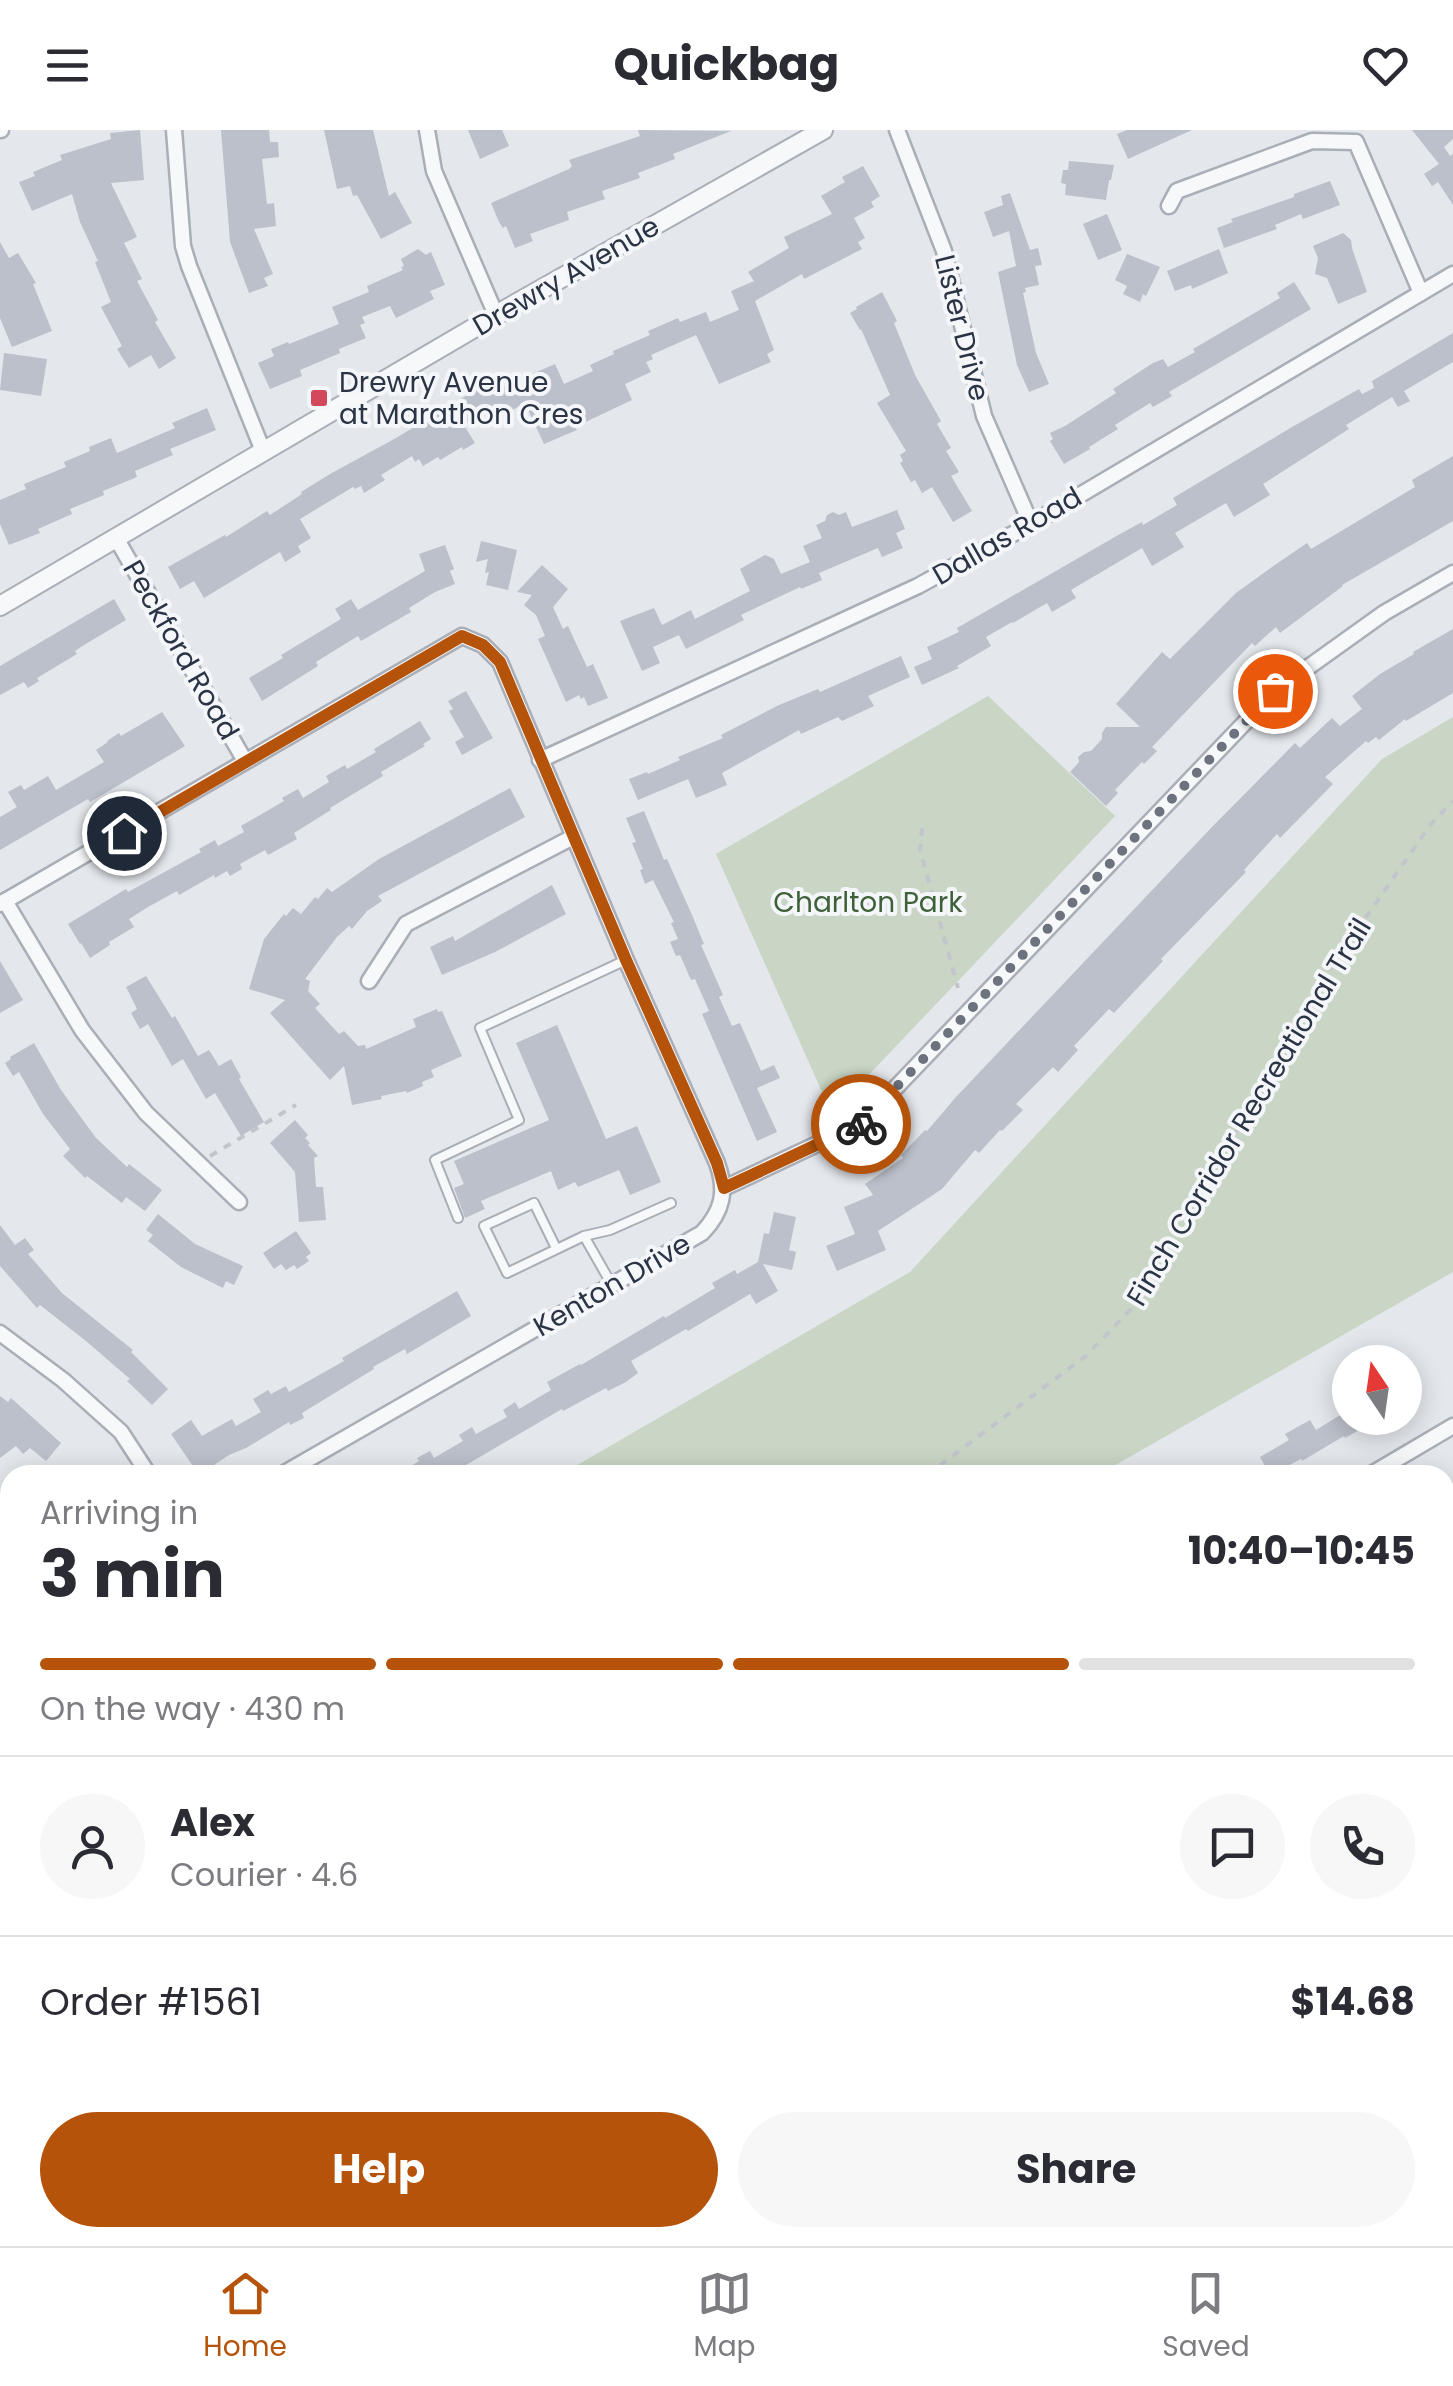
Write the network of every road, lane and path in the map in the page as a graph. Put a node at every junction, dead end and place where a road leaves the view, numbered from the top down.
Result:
1 (174, 130) edge
2 (427, 130) edge
3 (823, 130) edge
4 (897, 130) edge
5 (1169, 206) dead end
6 (1453, 274) edge
7 (1421, 293) junction
8 (496, 316) junction
9 (263, 450) junction
10 (1030, 524) junction
11 (116, 538) junction
12 (1453, 573) edge
13 (0, 606) edge
14 (540, 760) junction
15 (245, 761) junction
16 (1453, 801) edge
17 (922, 828) dead end
18 (573, 837) junction
19 (2, 903) edge
20 (626, 960) junction
21 (369, 981) dead end
22 (958, 988) dead end
23 (296, 1105) dead end
24 (198, 1163) junction
25 (724, 1188) junction
26 (239, 1202) dead end
27 (671, 1203) dead end
28 (458, 1218) dead end
29 (584, 1236) junction
30 (556, 1248) junction
31 (612, 1285) junction
32 (0, 1332) edge
33 (1453, 1426) edge
34 (143, 1465) edge
35 (298, 1465) edge
36 (940, 1465) edge
37 (1387, 1465) edge

1 - 9 street
2 - 8 street
3 - 8 street, Drewry Avenue
4 - 10 street, Lister Drive
5 - 7 street
6 - 7 street, Dallas Road
7 - 10 street, Dallas Road
8 - 9 street, Drewry Avenue
9 - 11 street, Drewry Avenue
10 - 14 street, Dallas Road
11 - 13 street, Drewry Avenue
11 - 15 street, Peckford Road
12 - 25 street
14 - 15 street
14 - 18 street
15 - 19 street
16 - 36 path, Finch Corridor Recreational Trail
17 - 22 path
18 - 20 street
18 - 21 street
19 - 24 street
20 - 25 street
20 - 28 lane
23 - 24 path
24 - 26 street
25 - 31 street, Kenton Drive
27 - 29 lane
29 - 30 lane
29 - 31 lane
30 - 30 lane
31 - 35 street, Kenton Drive
32 - 34 street
33 - 37 street

